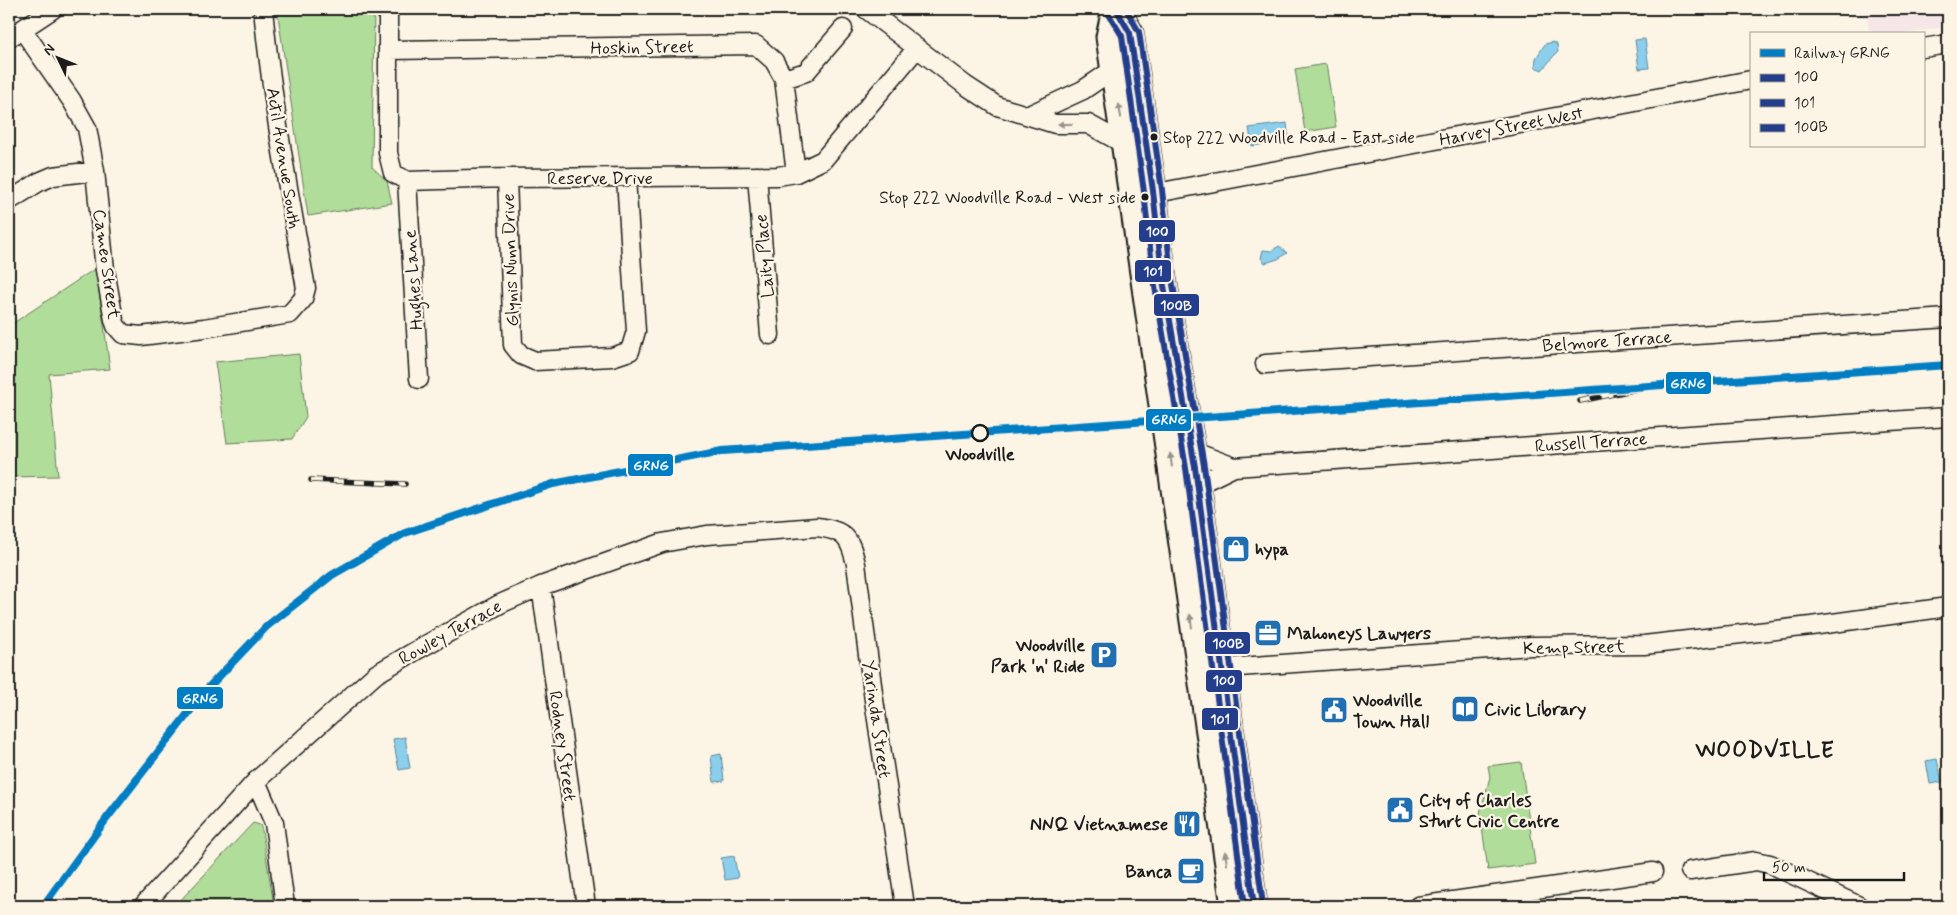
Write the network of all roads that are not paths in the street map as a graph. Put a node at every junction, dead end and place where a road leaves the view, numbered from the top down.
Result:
1 (53, 9) edge
2 (263, 9) edge
3 (388, 9) edge
4 (866, 9) edge
5 (1115, 9) edge
6 (843, 29) dead end
7 (15, 34) edge
8 (1948, 44) edge
9 (917, 48) junction
10 (1924, 48) edge
11 (388, 50) junction
12 (1114, 69) junction
13 (784, 79) junction
14 (1750, 80) edge
15 (1030, 115) junction
16 (1126, 145) junction
17 (95, 170) junction
18 (796, 173) junction
19 (757, 176) junction
20 (507, 178) junction
21 (626, 178) junction
22 (407, 181) junction
23 (1153, 191) junction
24 (9, 201) edge
25 (298, 304) joint
26 (1948, 318) edge
27 (770, 336) dead end
28 (1265, 364) dead end
29 (420, 379) dead end
30 (1948, 417) edge
31 (1192, 451) junction
32 (1234, 467) junction
33 (1197, 485) junction
34 (844, 534) joint
35 (541, 586) junction
36 (1948, 607) edge
37 (1210, 669) junction
38 (256, 781) junction
39 (1690, 871) dead end
40 (1653, 872) dead end
41 (143, 906) edge
42 (285, 906) edge
43 (586, 906) edge
44 (905, 906) edge
45 (1234, 906) edge
46 (1254, 906) edge
47 (1418, 906) edge
48 (1859, 906) edge

1 - 7 street
2 - 25 street, Actil Avenue South
3 - 11 street
4 - 9 street
5 - 12 main road
5 - 23 main road
6 - 13 street
7 - 17 street, Cameo Street
8 - 10 street
9 - 15 street
9 - 18 street, Reserve Drive
11 - 13 street, Hoskin Street
11 - 22 street
12 - 15 street
16 -> 12 main road
13 - 18 street, Hoskin Street
14 - 23 street, Harvey Street West
16 -> 15 street
37 -> 16 main road
17 - 24 street
17 - 25 street, Cameo Street
18 - 19 street, Reserve Drive
19 - 21 street, Reserve Drive
19 - 27 street, Laity Place
20 - 21 street, Reserve Drive
20 - 21 street, Glynis Nunn Drive
20 - 22 street, Reserve Drive
22 - 29 street, Hughes Lane
23 - 31 main road
26 - 28 street, Belmore Terrace
30 - 32 street, Russell Terrace
31 - 32 street, Russell Terrace
31 - 33 main road
32 - 33 street, Russell Terrace
33 - 37 main road
34 - 35 street, Rowley Terrace
34 - 44 street, Yarinda Street
35 - 38 street, Rowley Terrace
35 - 43 street, Rodney Street
36 - 37 street, Kemp Street
45 -> 37 main road
37 - 46 main road
38 - 41 street, Rowley Terrace
38 - 42 street
39 - 48 street
40 - 47 street

